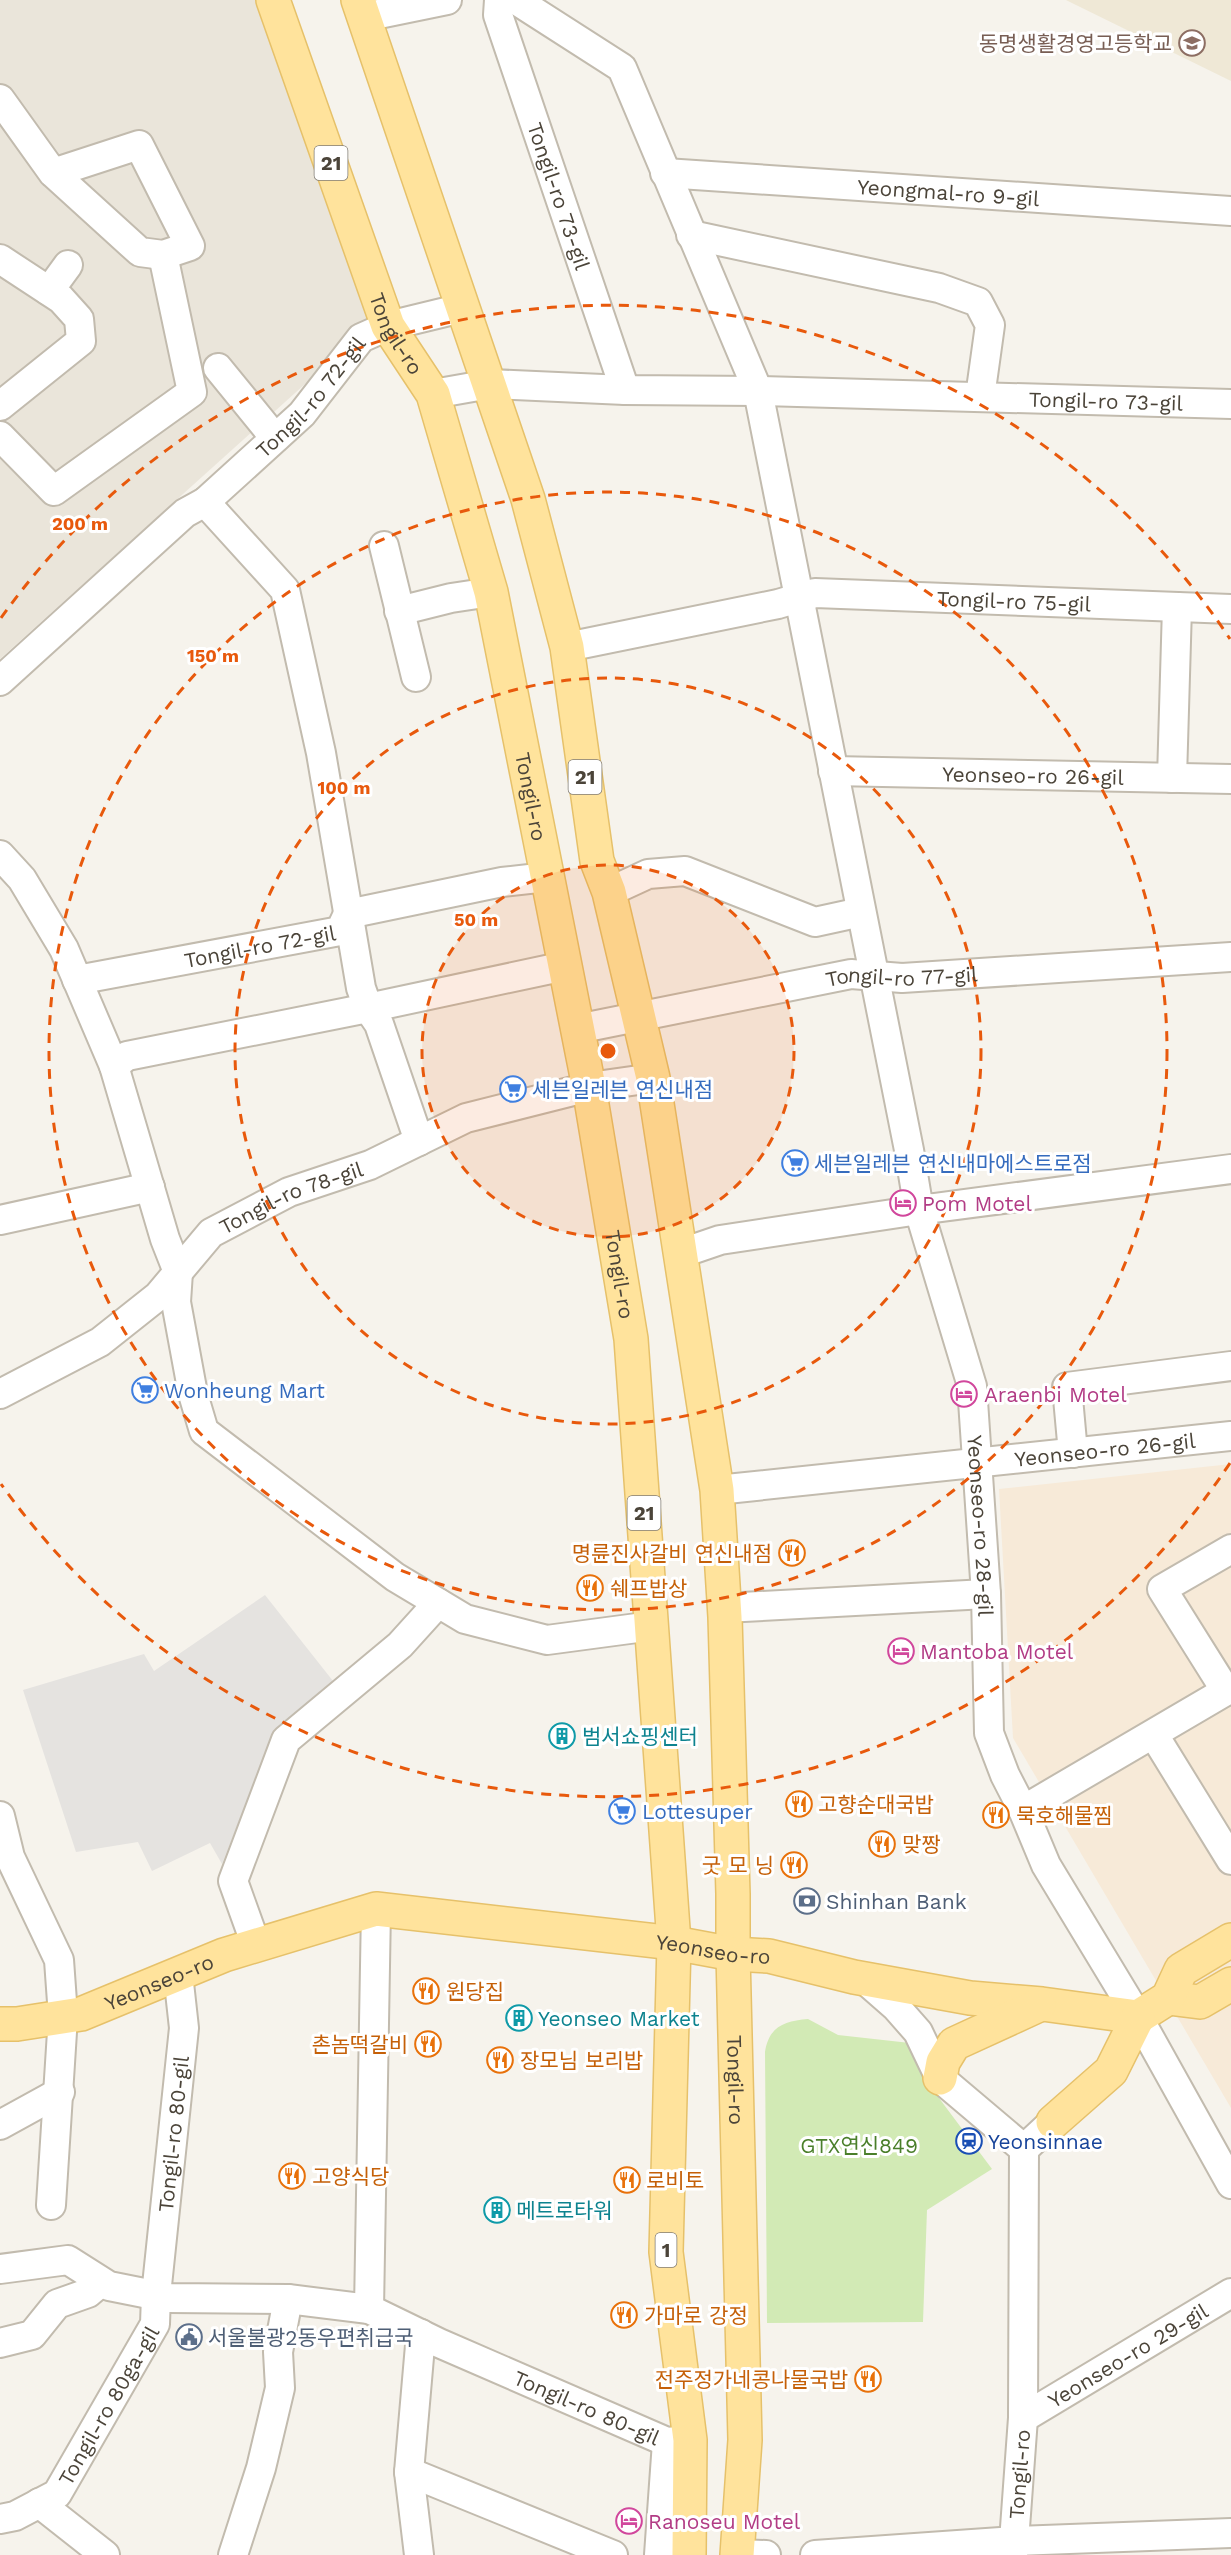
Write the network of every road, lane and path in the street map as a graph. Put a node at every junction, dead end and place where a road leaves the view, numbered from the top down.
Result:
1 (273, 0) edge
2 (447, 0) edge
3 (499, 0) edge
4 (516, 0) edge
5 (361, 8) edge
6 (0, 99) edge
7 (53, 173) junction
8 (665, 173) junction
9 (1231, 212) edge
10 (691, 235) junction
11 (163, 255) junction
12 (0, 259) edge
13 (68, 265) dead end
14 (49, 291) junction
15 (462, 308) junction
16 (388, 326) junction
17 (218, 368) dead end
18 (490, 384) junction
19 (625, 390) junction
20 (758, 392) junction
21 (433, 394) junction
22 (980, 398) junction
23 (1231, 404) edge
24 (0, 406) edge
25 (0, 436) edge
26 (275, 438) junction
27 (205, 502) junction
28 (384, 546) dead end
29 (491, 592) junction
30 (799, 596) junction
31 (1177, 607) junction
32 (1231, 609) edge
33 (399, 611) junction
34 (567, 647) junction
35 (416, 677) dead end
36 (0, 681) edge
37 (833, 771) junction
38 (1172, 778) junction
39 (1231, 779) edge
40 (0, 855) edge
41 (547, 877) junction
42 (609, 892) junction
43 (861, 912) junction
44 (348, 914) junction
45 (1231, 957) edge
46 (565, 966) junction
47 (873, 974) junction
48 (77, 980) junction
49 (368, 1008) junction
50 (637, 1018) junction
51 (578, 1029) junction
52 (114, 1066) junction
53 (653, 1078) junction
54 (590, 1087) junction
55 (418, 1141) junction
56 (1231, 1168) edge
57 (150, 1186) junction
58 (919, 1210) junction
59 (0, 1220) edge
60 (679, 1254) junction
61 (178, 1272) junction
62 (1231, 1366) edge
63 (0, 1394) edge
64 (1231, 1436) edge
65 (1073, 1453) junction
66 (978, 1463) junction
67 (717, 1490) junction
68 (1231, 1549) edge
69 (986, 1594) junction
70 (438, 1603) junction
71 (724, 1608) junction
72 (652, 1626) junction
73 (1228, 1690) edge
74 (1154, 1735) junction
75 (1023, 1809) junction
76 (1, 1825) edge
77 (1231, 1860) edge
78 (11, 1881) edge
79 (376, 1909) junction
80 (1231, 1940) edge
81 (674, 1943) junction
82 (256, 1945) junction
83 (733, 1954) junction
84 (178, 1974) junction
85 (864, 1979) junction
86 (1231, 1984) edge
87 (1168, 1998) junction
88 (1042, 2004) junction
89 (63, 2016) junction
90 (1138, 2017) junction
91 (0, 2024) edge
92 (940, 2078) junction
93 (60, 2092) junction
94 (1053, 2122) joint
95 (0, 2125) edge
96 (1024, 2149) junction
97 (1231, 2184) edge
98 (51, 2205) dead end
99 (0, 2269) edge
100 (101, 2282) junction
101 (1231, 2293) edge
102 (156, 2295) junction
103 (288, 2299) junction
104 (369, 2309) junction
105 (421, 2334) junction
106 (0, 2343) edge
107 (1023, 2418) junction
108 (678, 2441) junction
109 (408, 2472) junction
110 (39, 2503) junction
111 (0, 2519) edge
112 (1231, 2533) edge
113 (1014, 2548) edge
114 (105, 2555) edge
115 (233, 2555) edge
116 (419, 2555) edge
117 (613, 2555) edge
118 (659, 2555) edge
119 (689, 2555) edge
120 (747, 2555) edge
121 (815, 2555) edge

1 - 16 main road, Tongil-ro / 21
2 - 5 street
3 - 19 street, Tongil-ro 73-gil
4 - 8 street
5 - 15 main road, Tongil-ro / 21
6 - 7 street
7 - 11 street
7 - 11 street
8 - 9 street, Yeongmal-ro 9-gil
8 - 10 street
10 - 20 street
10 - 22 street
11 - 25 street
12 - 14 street
13 - 14 street
14 - 24 street
15 - 16 street, Tongil-ro 72-gil
15 - 18 main road, Tongil-ro / 21
16 - 21 main road, Tongil-ro / 21
16 - 26 street, Tongil-ro 72-gil
17 - 26 street
18 - 19 street, Tongil-ro 73-gil
18 - 21 street, Tongil-ro 73-gil
18 - 34 main road, Tongil-ro / 21
19 - 20 street, Tongil-ro 73-gil
20 - 22 street, Tongil-ro 73-gil
20 - 30 street
21 - 29 main road, Tongil-ro / 21
22 - 23 street, Tongil-ro 73-gil
26 - 27 street, Tongil-ro 72-gil
27 - 36 street, Tongil-ro 72-gil
27 - 44 street, Tongil-ro 72-gil
28 - 33 street
29 - 33 street
29 - 41 main road, Tongil-ro / 21
30 - 31 street, Tongil-ro 75-gil
30 - 34 street, Tongil-ro 75-gil
30 - 37 street
31 - 32 street, Tongil-ro 75-gil
31 - 38 street
33 - 35 street
34 - 42 main road, Tongil-ro / 21
37 - 38 street, Yeonseo-ro 26-gil
37 - 43 street
38 - 39 street, Yeonseo-ro 26-gil
40 - 48 street
41 - 44 street
41 - 46 main road, Tongil-ro / 21
42 - 43 street
42 - 50 main road, Tongil-ro / 21
43 - 47 street
44 - 48 street, Tongil-ro 72-gil
44 - 49 street
45 - 47 street, Tongil-ro 77-gil
46 - 49 street
46 - 51 main road, Tongil-ro / 21
47 - 50 street, Tongil-ro 77-gil
47 - 58 street, Yeonseo-ro 28-gil
48 - 52 street
49 - 52 street
49 - 55 street
50 - 51 street, Tongil-ro 77-gil
50 - 53 main road, Tongil-ro / 21
51 - 54 main road, Tongil-ro / 21
52 - 57 street
53 - 54 street, Tongil-ro 78-gil
53 - 60 main road, Tongil-ro / 21
54 - 55 street, Tongil-ro 78-gil
54 - 72 main road, Tongil-ro / 21
55 - 61 street, Tongil-ro 78-gil
56 - 58 street
57 - 59 street
57 - 61 street
58 - 60 street
58 - 66 street, Yeonseo-ro 28-gil
60 - 67 main road, Tongil-ro / 21
61 - 63 street, Tongil-ro 78-gil
61 - 70 street
62 - 65 street
64 - 65 street, Yeonseo-ro 26-gil
65 - 66 street, Yeonseo-ro 26-gil
66 - 67 street
66 - 69 street, Yeonseo-ro 28-gil
67 - 71 main road, Tongil-ro / 21
68 - 73 street
69 - 71 street
69 - 75 street, Yeonseo-ro 28-gil
70 - 72 street
70 - 82 street
71 - 83 main road, Tongil-ro / 21
72 - 81 main road, Tongil-ro / 21
73 - 74 street
74 - 75 street
74 - 77 street
75 - 90 street, Yeonseo-ro 28-gil
76 - 78 street
78 - 89 street
79 - 81 main road, Yeonseo-ro
79 - 82 main road, Yeonseo-ro
79 - 104 street
80 - 87 main road
81 - 83 main road, Yeonseo-ro
81 - 108 main road, Tongil-ro / 1
82 - 84 main road, Yeonseo-ro
83 - 85 main road, Yeonseo-ro
83 - 120 main road, Tongil-ro
84 - 89 main road, Yeonseo-ro
84 - 102 street, Tongil-ro 80-gil
85 - 88 main road, Yeonseo-ro
85 - 92 street
86 - 87 main road
87 - 90 main road
88 - 90 main road, Yeonseo-ro
88 - 92 main road
89 - 91 main road, Yeonseo-ro
89 - 93 street
90 - 94 main road
90 - 97 street
92 - 96 street
93 - 95 street
93 - 98 street
94 - 96 street
96 - 107 street, Tongil-ro
99 - 100 street, Tongil-ro 80-gil
100 - 102 street, Tongil-ro 80-gil
100 - 106 street
101 - 107 street, Yeonseo-ro 29-gil
102 - 103 street, Tongil-ro 80-gil
102 - 110 street, Tongil-ro 80ga-gil
103 - 104 street, Tongil-ro 80-gil
103 - 115 street
104 - 105 street, Tongil-ro 80-gil
105 - 108 street, Tongil-ro 80-gil
105 - 109 street
107 - 113 street, Tongil-ro
108 - 118 street
108 - 119 main road, Tongil-ro / 1
109 - 116 street
109 - 117 street
110 - 111 street, Tongil-ro 80ga-gil
110 - 114 street, Tongil-ro 80ga-gil
112 - 113 street
113 - 121 street, Tongil-ro

